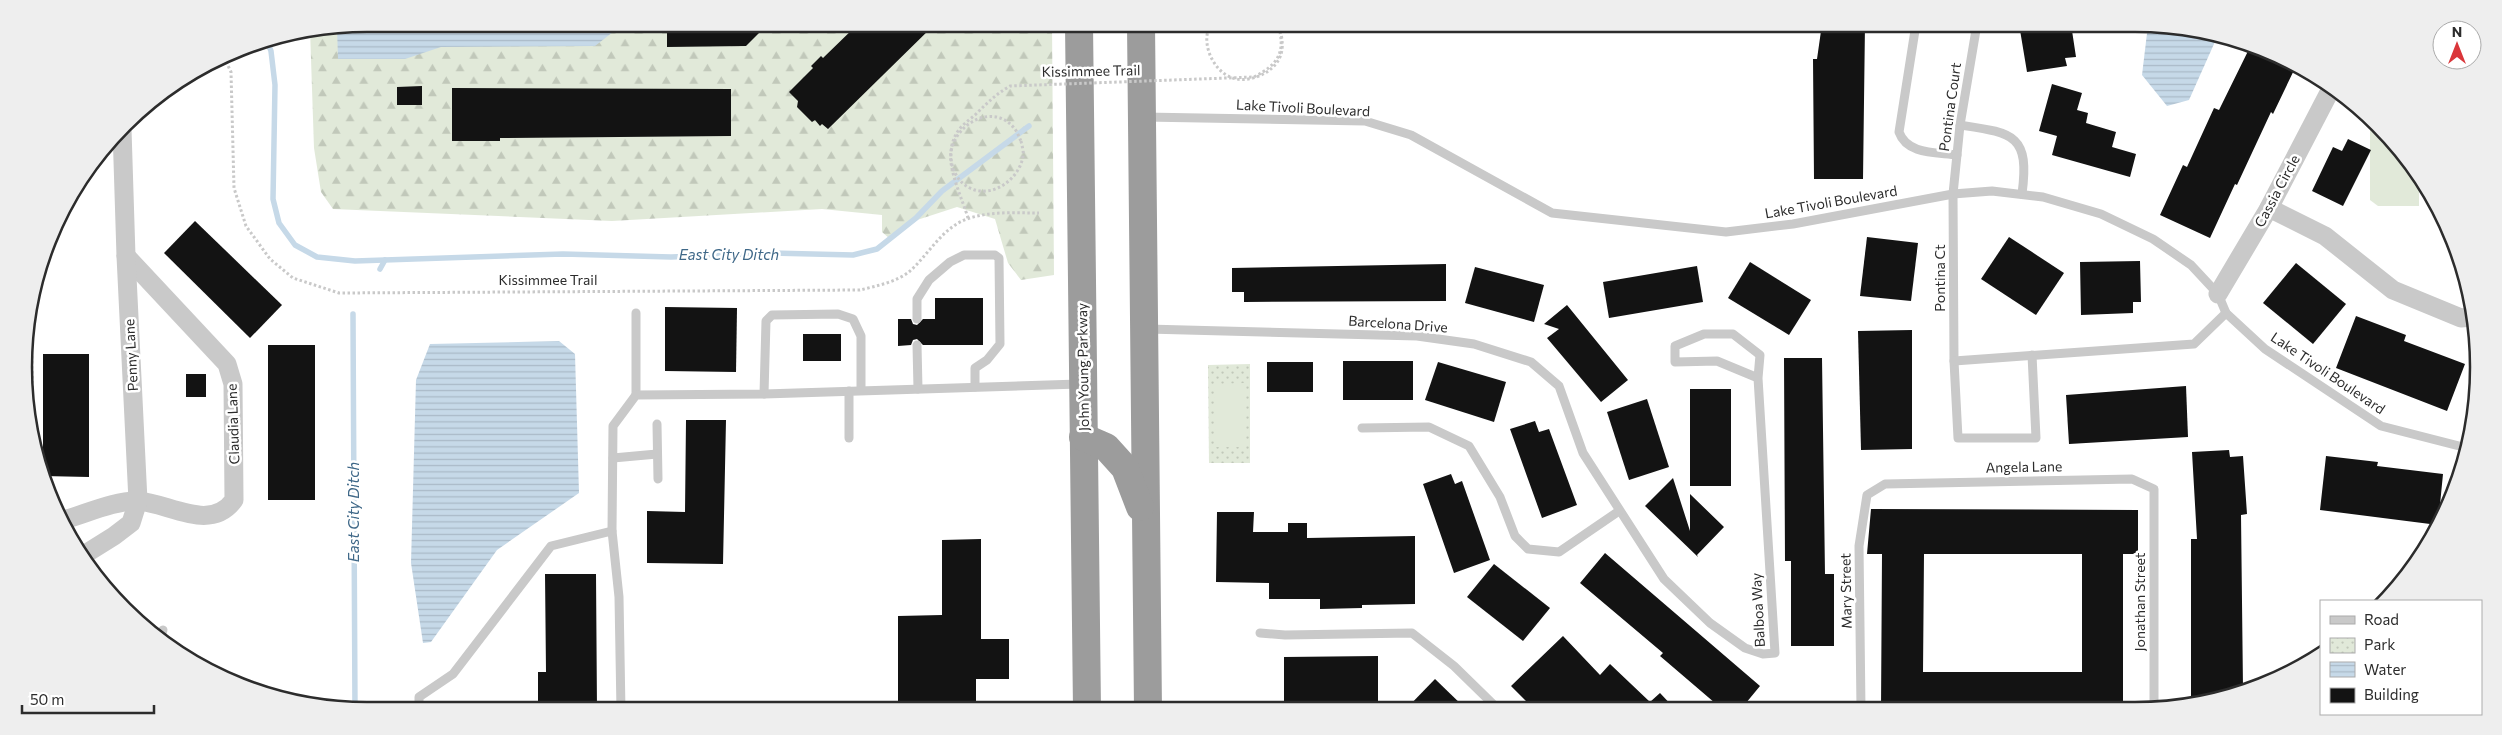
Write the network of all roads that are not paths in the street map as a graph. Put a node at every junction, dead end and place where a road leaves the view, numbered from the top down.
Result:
1 (1079, 32) edge
2 (1140, 32) edge
3 (1915, 32) edge
4 (1976, 32) edge
5 (2328, 94) edge
6 (1141, 117) junction
7 (1960, 125) junction
8 (122, 140) edge
9 (1957, 155) junction
10 (1953, 194) junction
11 (2022, 194) junction
12 (2269, 208) junction
13 (126, 256) junction
14 (2218, 294) junction
15 (636, 312) dead end
16 (2226, 314) junction
17 (2466, 318) edge
18 (917, 319) dead end
19 (1144, 328) junction
20 (918, 345) dead end
21 (2032, 355) junction
22 (1954, 361) junction
23 (1758, 378) junction
24 (1083, 384) junction
25 (975, 387) junction
26 (918, 389) junction
27 (861, 390) junction
28 (848, 391) junction
29 (764, 394) junction
30 (636, 395) junction
31 (657, 424) dead end
32 (1362, 428) dead end
33 (1084, 437) junction
34 (849, 438) dead end
35 (2460, 446) edge
36 (657, 454) junction
37 (613, 458) junction
38 (658, 480) dead end
39 (1885, 484) joint
40 (2154, 495) joint
41 (138, 501) junction
42 (1619, 511) junction
43 (91, 513) junction
44 (68, 519) edge
45 (1147, 522) junction
46 (612, 531) junction
47 (105, 542) junction
48 (88, 552) edge
49 (1260, 633) dead end
50 (419, 702) edge
51 (621, 702) edge
52 (1087, 702) edge
53 (1148, 702) edge
54 (1491, 702) edge
55 (1862, 702) edge
56 (2154, 702) edge

1 - 24 highway, John Young Parkway
2 - 6 highway
3 - 9 lane
4 - 7 lane, Pontina Court
5 - 12 street, Cassia Circle
6 - 10 lane, Lake Tivoli Boulevard
6 - 19 highway
7 - 9 lane, Pontina Court
7 - 11 lane
8 - 13 street, Penny Lane
9 - 10 lane, Pontina Court
10 - 11 lane, Lake Tivoli Boulevard
10 - 22 lane, Pontina Ct
11 - 14 lane, Lake Tivoli Boulevard
12 - 14 street, Cassia Circle
12 - 17 street
13 - 41 street, Penny Lane
13 - 41 street, Claudia Lane
14 - 16 lane, Lake Tivoli Boulevard
15 - 30 lane
16 - 21 lane
16 - 35 lane, Lake Tivoli Boulevard
18 - 25 lane
19 - 42 lane, Barcelona Drive
19 - 45 highway
20 - 26 lane
21 - 22 lane
21 - 22 lane, Pontina Ct
23 - 23 lane
23 - 42 lane, Balboa Way
24 - 25 lane
24 - 33 highway, John Young Parkway
25 - 26 lane
26 - 27 lane
27 - 28 lane
27 - 29 lane
28 - 29 lane
28 - 34 lane
29 - 30 lane
30 - 37 lane
31 - 36 lane
32 - 42 lane
33 - 45 highway
33 - 52 highway, John Young Parkway
36 - 37 lane
36 - 38 lane
37 - 46 lane
39 - 40 lane, Angela Lane
39 - 55 lane, Mary Street
40 - 56 lane, Jonathan Street
41 - 43 street
41 - 47 street
43 - 44 street
43 - 47 street
45 - 53 highway
46 - 50 lane
46 - 51 lane
47 - 48 street
49 - 54 lane

